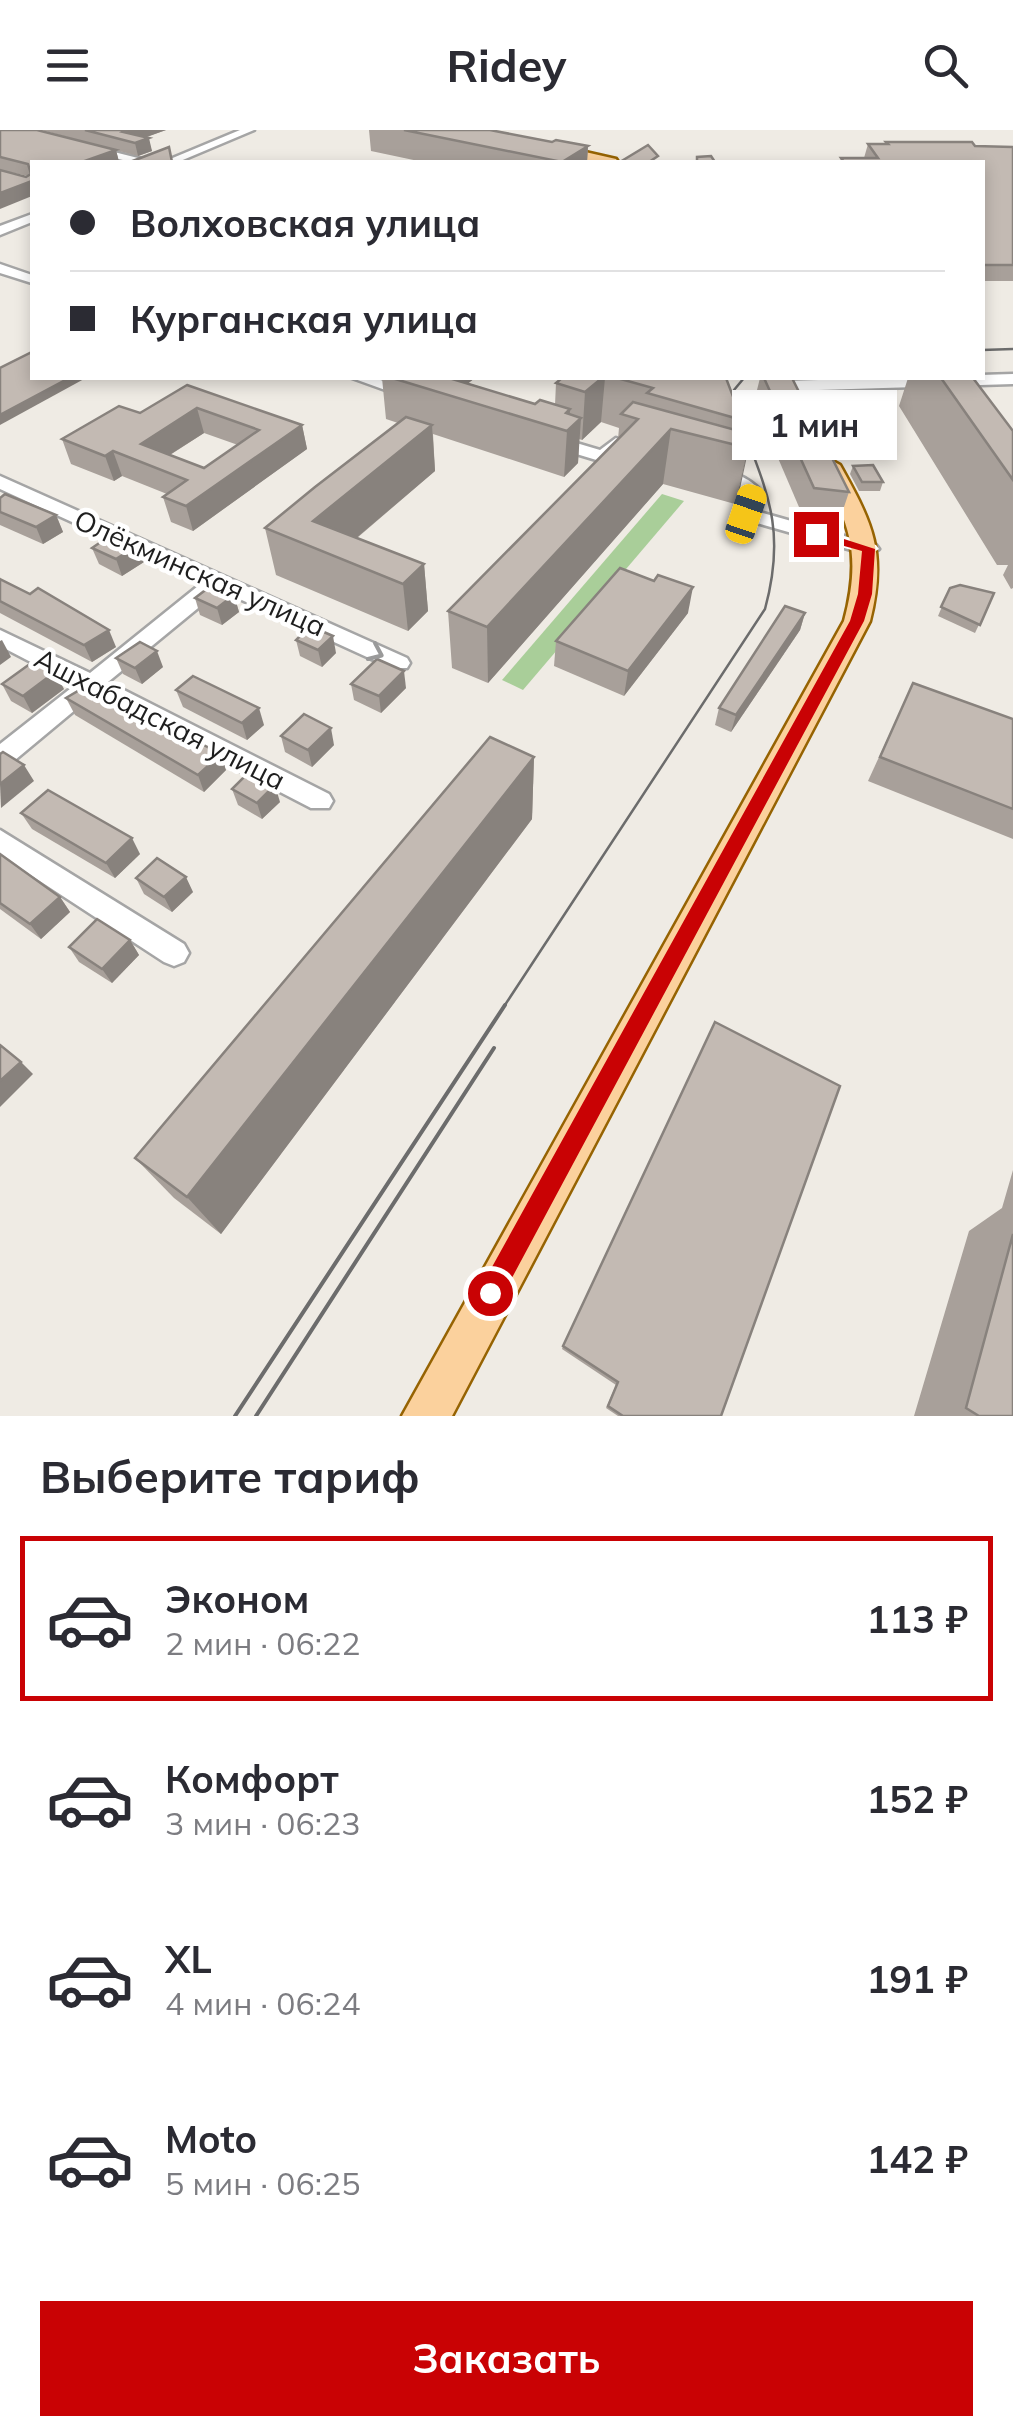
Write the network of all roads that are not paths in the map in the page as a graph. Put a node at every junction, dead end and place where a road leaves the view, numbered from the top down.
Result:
1 (249, 130) edge
2 (213, 134) dead end
3 (230, 138) junction
4 (69, 144) edge
5 (530, 144) edge
6 (134, 160) edge
7 (174, 160) edge
8 (602, 160) edge
9 (30, 219) edge
10 (0, 231) edge
11 (0, 268) edge
12 (30, 277) edge
13 (985, 379) edge
14 (1013, 379) edge
15 (366, 380) edge
16 (937, 380) edge
17 (784, 382) edge
18 (425, 399) edge
19 (528, 433) edge
20 (652, 453) edge
21 (686, 464) edge
22 (0, 482) edge
23 (869, 549) junction
24 (218, 581) junction
25 (0, 636) edge
26 (399, 663) dead end
27 (92, 684) junction
28 (0, 758) edge
29 (320, 801) dead end
30 (0, 841) edge
31 (174, 953) dead end
32 (426, 1416) edge

1 - 3 street
2 - 3 street
3 - 7 street
4 - 6 street
5 - 8 main road
9 - 10 street
11 - 12 street
13 - 14 street
15 - 18 street
16 - 17 street
17 - 23 main road
19 - 20 street
21 - 23 street
22 - 24 street, Олёкминская улица
23 - 32 main road
24 -> 26 street, Олёкминская улица
24 - 27 street
25 - 27 street, Ашхабадская улица
27 - 28 street
27 - 29 street, Ашхабадская улица
30 - 31 street

